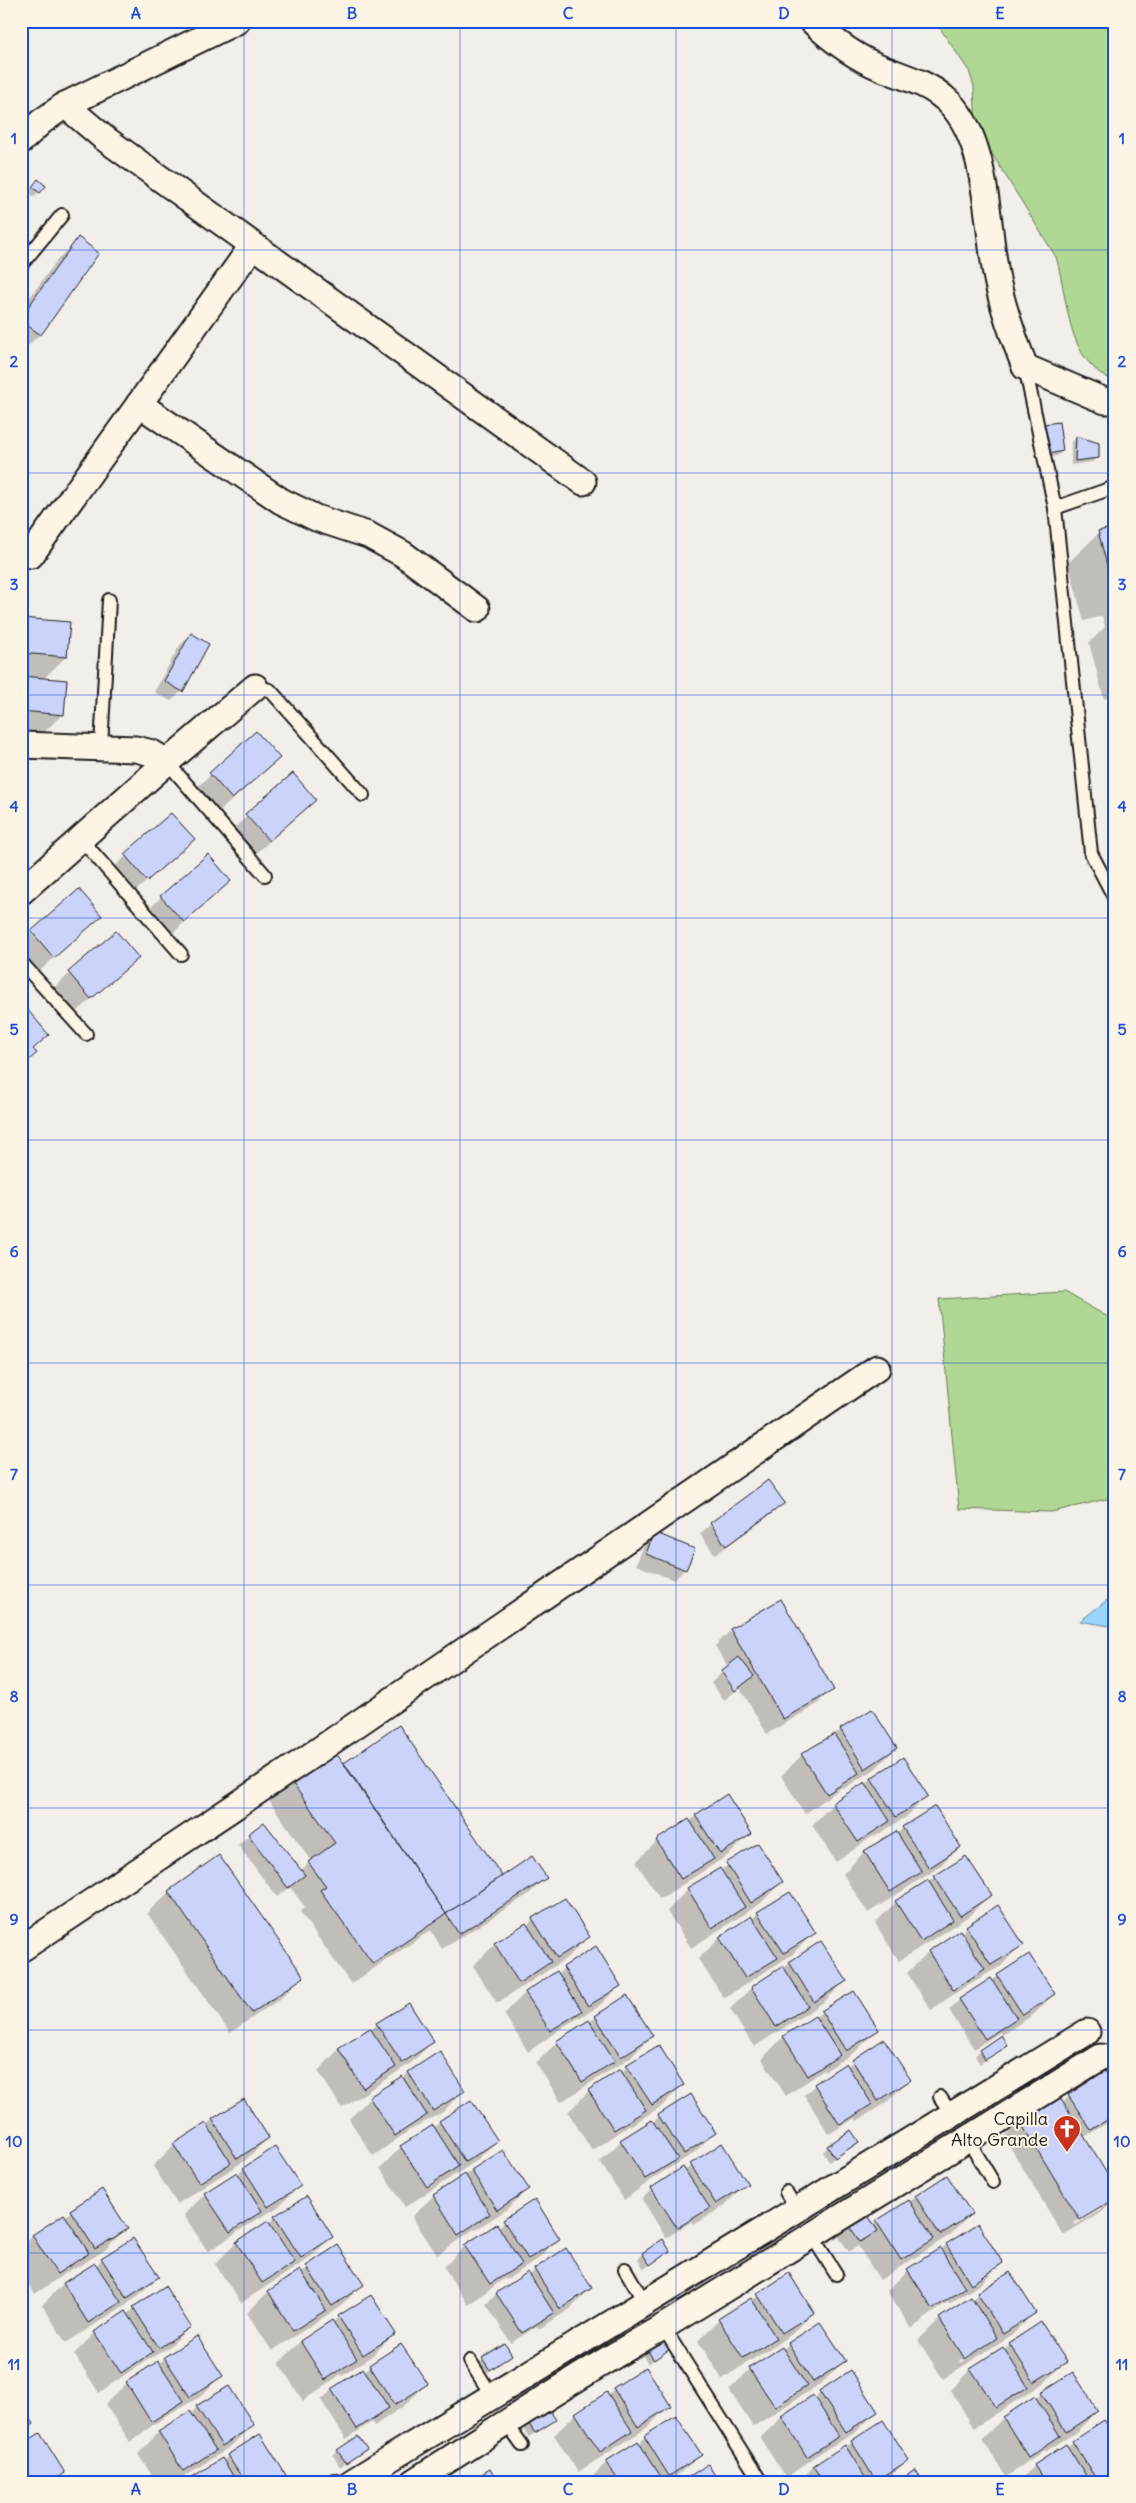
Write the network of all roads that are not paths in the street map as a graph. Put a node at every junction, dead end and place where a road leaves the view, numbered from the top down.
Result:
1 (237, 21) edge
2 (812, 21) edge
3 (65, 105) junction
4 (21, 141) edge
5 (62, 216) dead end
6 (253, 245) junction
7 (21, 265) edge
8 (1025, 367) junction
9 (1115, 401) edge
10 (139, 404) junction
11 (583, 482) dead end
12 (1115, 487) edge
13 (1055, 508) junction
14 (30, 555) dead end
15 (109, 600) dead end
16 (477, 609) dead end
17 (255, 687) joint
18 (21, 745) edge
19 (102, 747) junction
20 (167, 762) junction
21 (363, 795) dead end
22 (81, 839) junction
23 (266, 875) dead end
24 (21, 892) edge
25 (1115, 899) edge
26 (180, 954) dead end
27 (21, 962) edge
28 (86, 1034) dead end
29 (877, 1368) dead end
30 (21, 1949) edge
31 (1087, 2032) dead end
32 (1102, 2057) dead end
33 (946, 2106) junction
34 (968, 2140) junction
35 (993, 2182) dead end
36 (791, 2201) junction
37 (812, 2236) junction
38 (625, 2269) dead end
39 (836, 2274) dead end
40 (645, 2303) junction
41 (663, 2327) junction
42 (470, 2361) dead end
43 (492, 2396) junction
44 (508, 2424) junction
45 (522, 2445) dead end
46 (340, 2481) edge
47 (412, 2482) edge
48 (761, 2482) edge

1 - 3 street
2 - 8 street
3 - 4 street
3 - 6 street
5 - 7 lane
6 - 10 street
6 - 11 street
8 - 9 street
8 - 13 lane
10 - 14 street
10 - 16 street
12 - 13 lane
13 - 25 lane
15 - 19 lane
17 - 20 street
17 - 21 lane
18 - 19 street
19 - 20 street
20 - 22 street
20 - 23 lane
22 - 24 street
22 - 26 lane
27 - 28 lane
29 - 30 street
31 - 33 street
32 - 34 street
33 - 34 street
33 - 36 street
34 - 35 lane
34 - 37 street
36 - 37 street
36 - 40 street
37 - 39 lane
37 - 41 street
38 - 40 lane
40 - 41 street
40 - 43 street
41 - 44 street
41 - 48 lane
42 - 43 lane
43 - 44 street
43 - 46 street
44 - 45 lane
44 - 47 street

